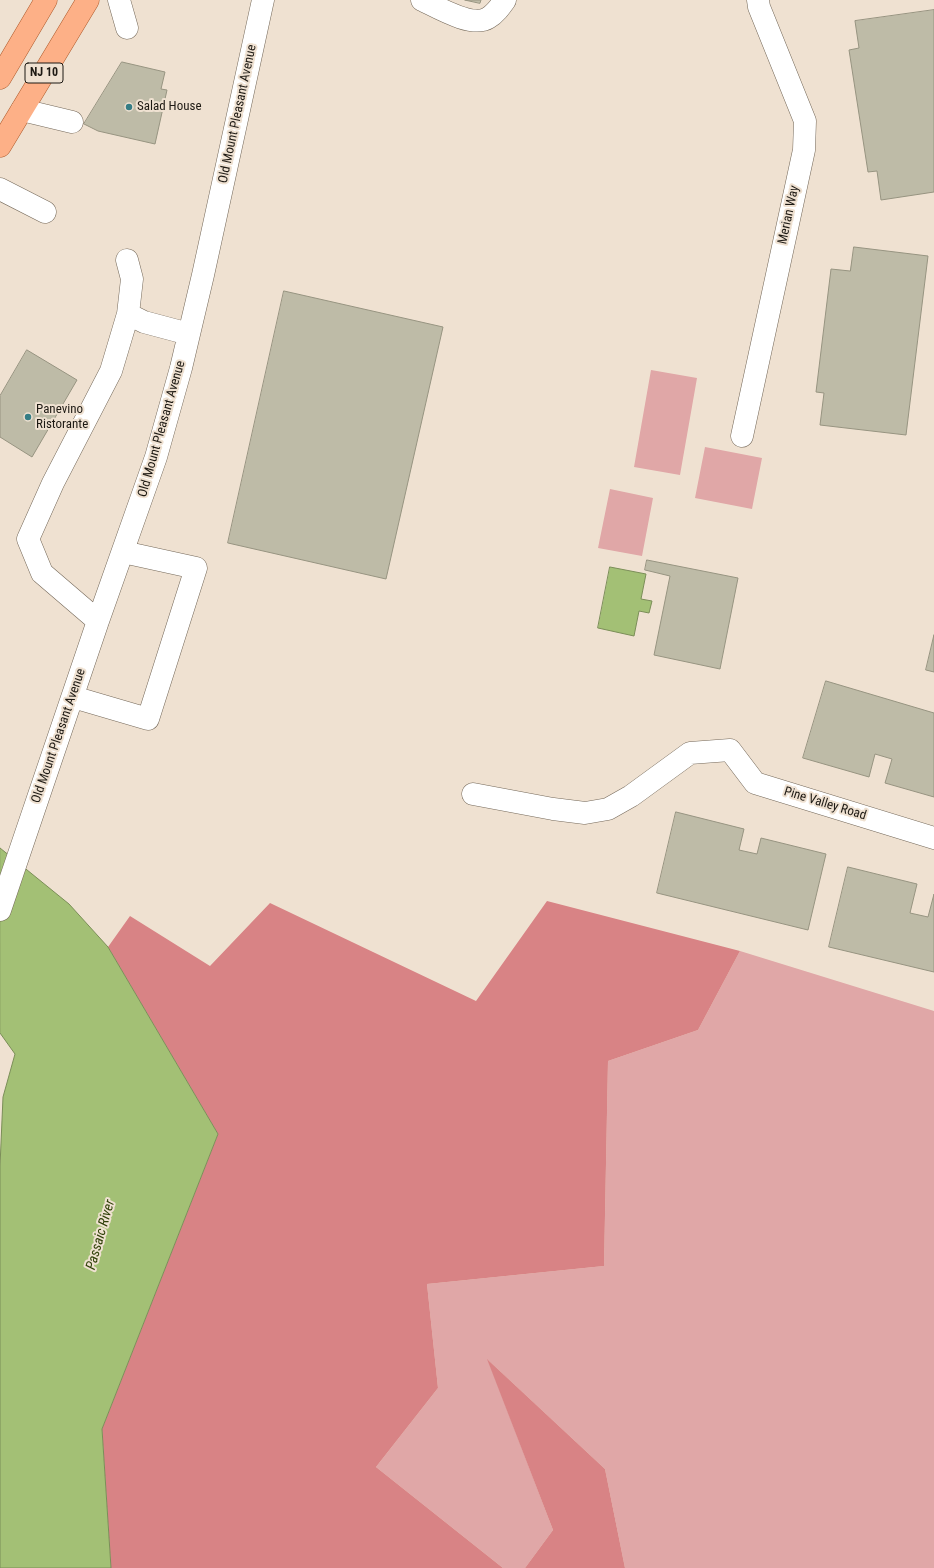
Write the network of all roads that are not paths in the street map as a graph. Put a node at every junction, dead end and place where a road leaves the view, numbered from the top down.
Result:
1 (46, 0) edge
2 (88, 0) edge
3 (119, 0) edge
4 (263, 0) edge
5 (422, 0) edge
6 (505, 0) edge
7 (758, 0) edge
8 (127, 28) dead end
9 (0, 78) edge
10 (22, 110) junction
11 (72, 122) dead end
12 (0, 146) edge
13 (0, 189) edge
14 (45, 212) dead end
15 (127, 260) dead end
16 (128, 314) junction
17 (189, 334) junction
18 (742, 436) dead end
19 (123, 552) junction
20 (98, 621) junction
21 (73, 697) junction
22 (473, 794) dead end
23 (934, 838) edge
24 (0, 910) edge

1 - 9 main road, NJ 10
2 - 10 main road, NJ 10
3 - 8 street
4 - 17 street, Old Mount Pleasant Avenue
5 - 6 street
7 - 18 street, Merian Way
10 - 11 street
10 - 12 main road, NJ 10
13 - 14 street
15 - 16 street
16 - 17 street
16 - 20 street
17 - 19 street, Old Mount Pleasant Avenue
19 - 20 street, Old Mount Pleasant Avenue
19 - 21 street
20 - 21 street, Old Mount Pleasant Avenue
21 - 24 street, Old Mount Pleasant Avenue
22 - 23 street, Pine Valley Road

